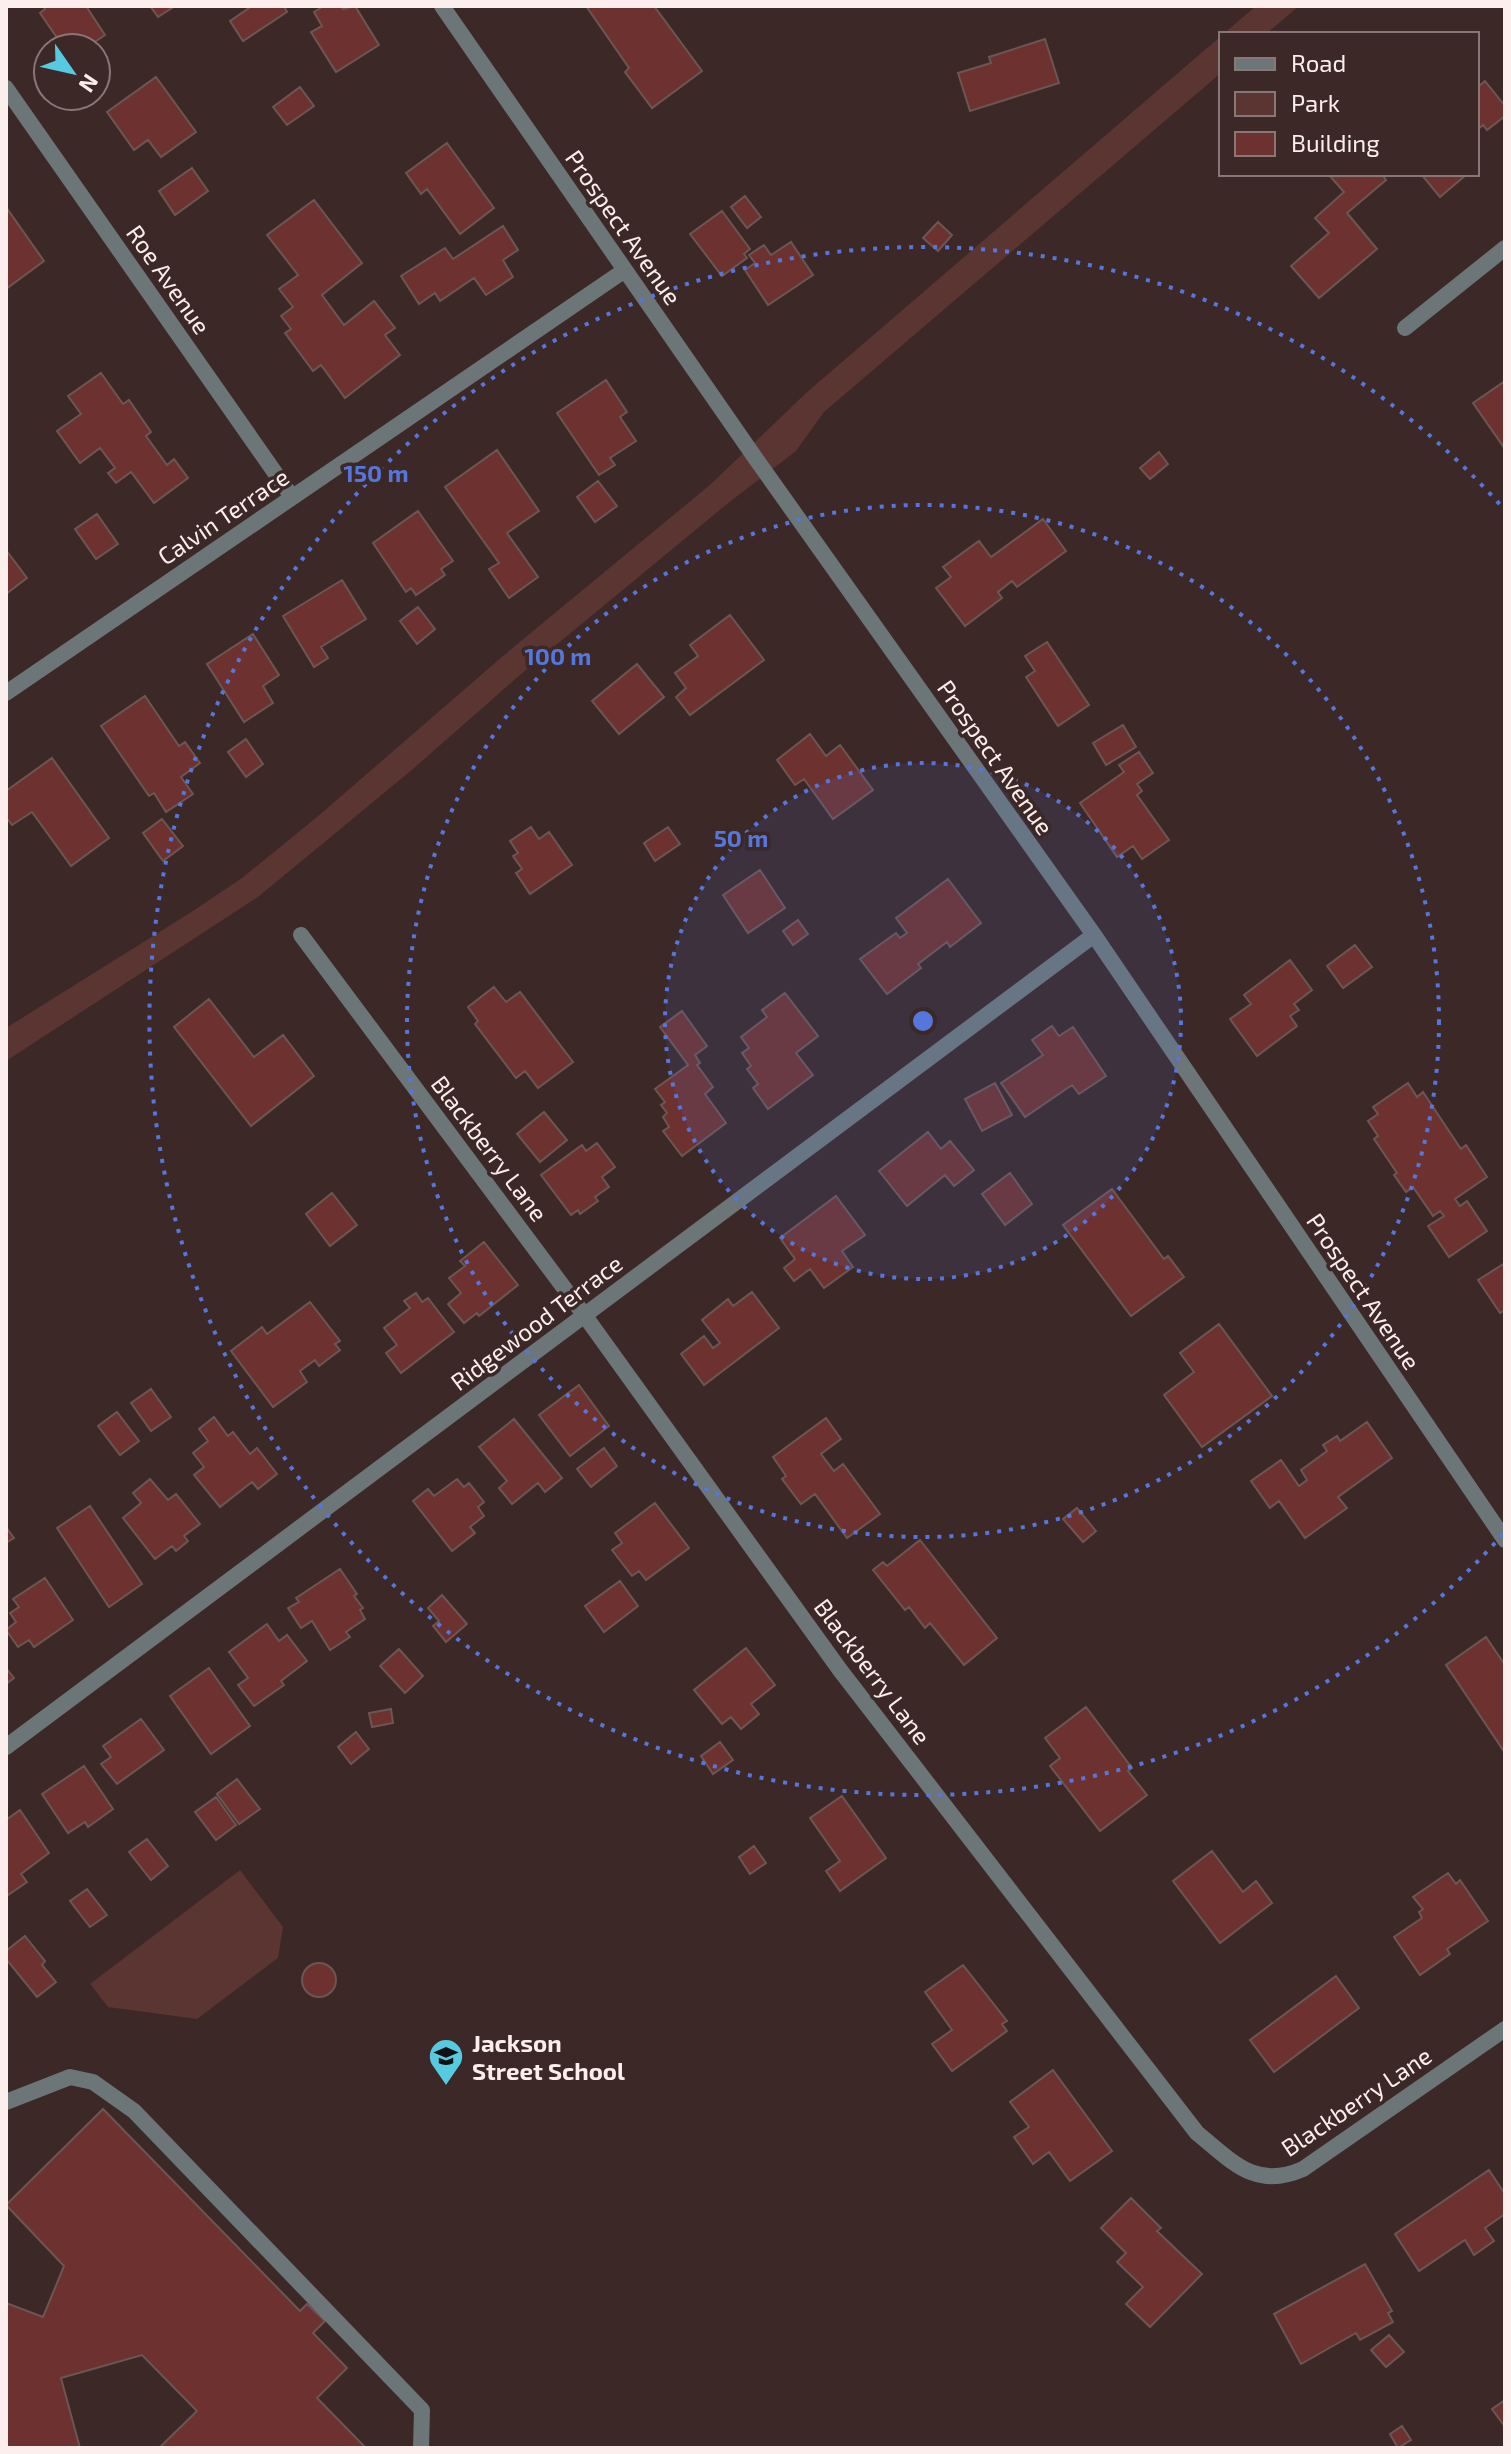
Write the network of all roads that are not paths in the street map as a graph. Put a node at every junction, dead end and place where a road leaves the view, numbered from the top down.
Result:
1 (442, 6) edge
2 (6, 88) edge
3 (1505, 248) edge
4 (625, 270) junction
5 (1405, 328) dead end
6 (292, 497) junction
7 (6, 693) edge
8 (301, 935) dead end
9 (1094, 935) junction
10 (585, 1316) junction
11 (1505, 1540) edge
12 (6, 1747) edge
13 (1505, 2029) edge
14 (6, 2102) edge
15 (421, 2448) edge

1 - 4 street, Prospect Avenue
2 - 6 street, Roe Avenue
3 - 5 street
4 - 6 street, Calvin Terrace
4 - 9 street, Prospect Avenue
6 - 7 street, Calvin Terrace
8 - 10 street, Blackberry Lane
9 - 10 street, Ridgewood Terrace
9 - 11 street, Prospect Avenue
10 - 12 street, Ridgewood Terrace
10 - 13 street, Blackberry Lane
14 - 15 street

